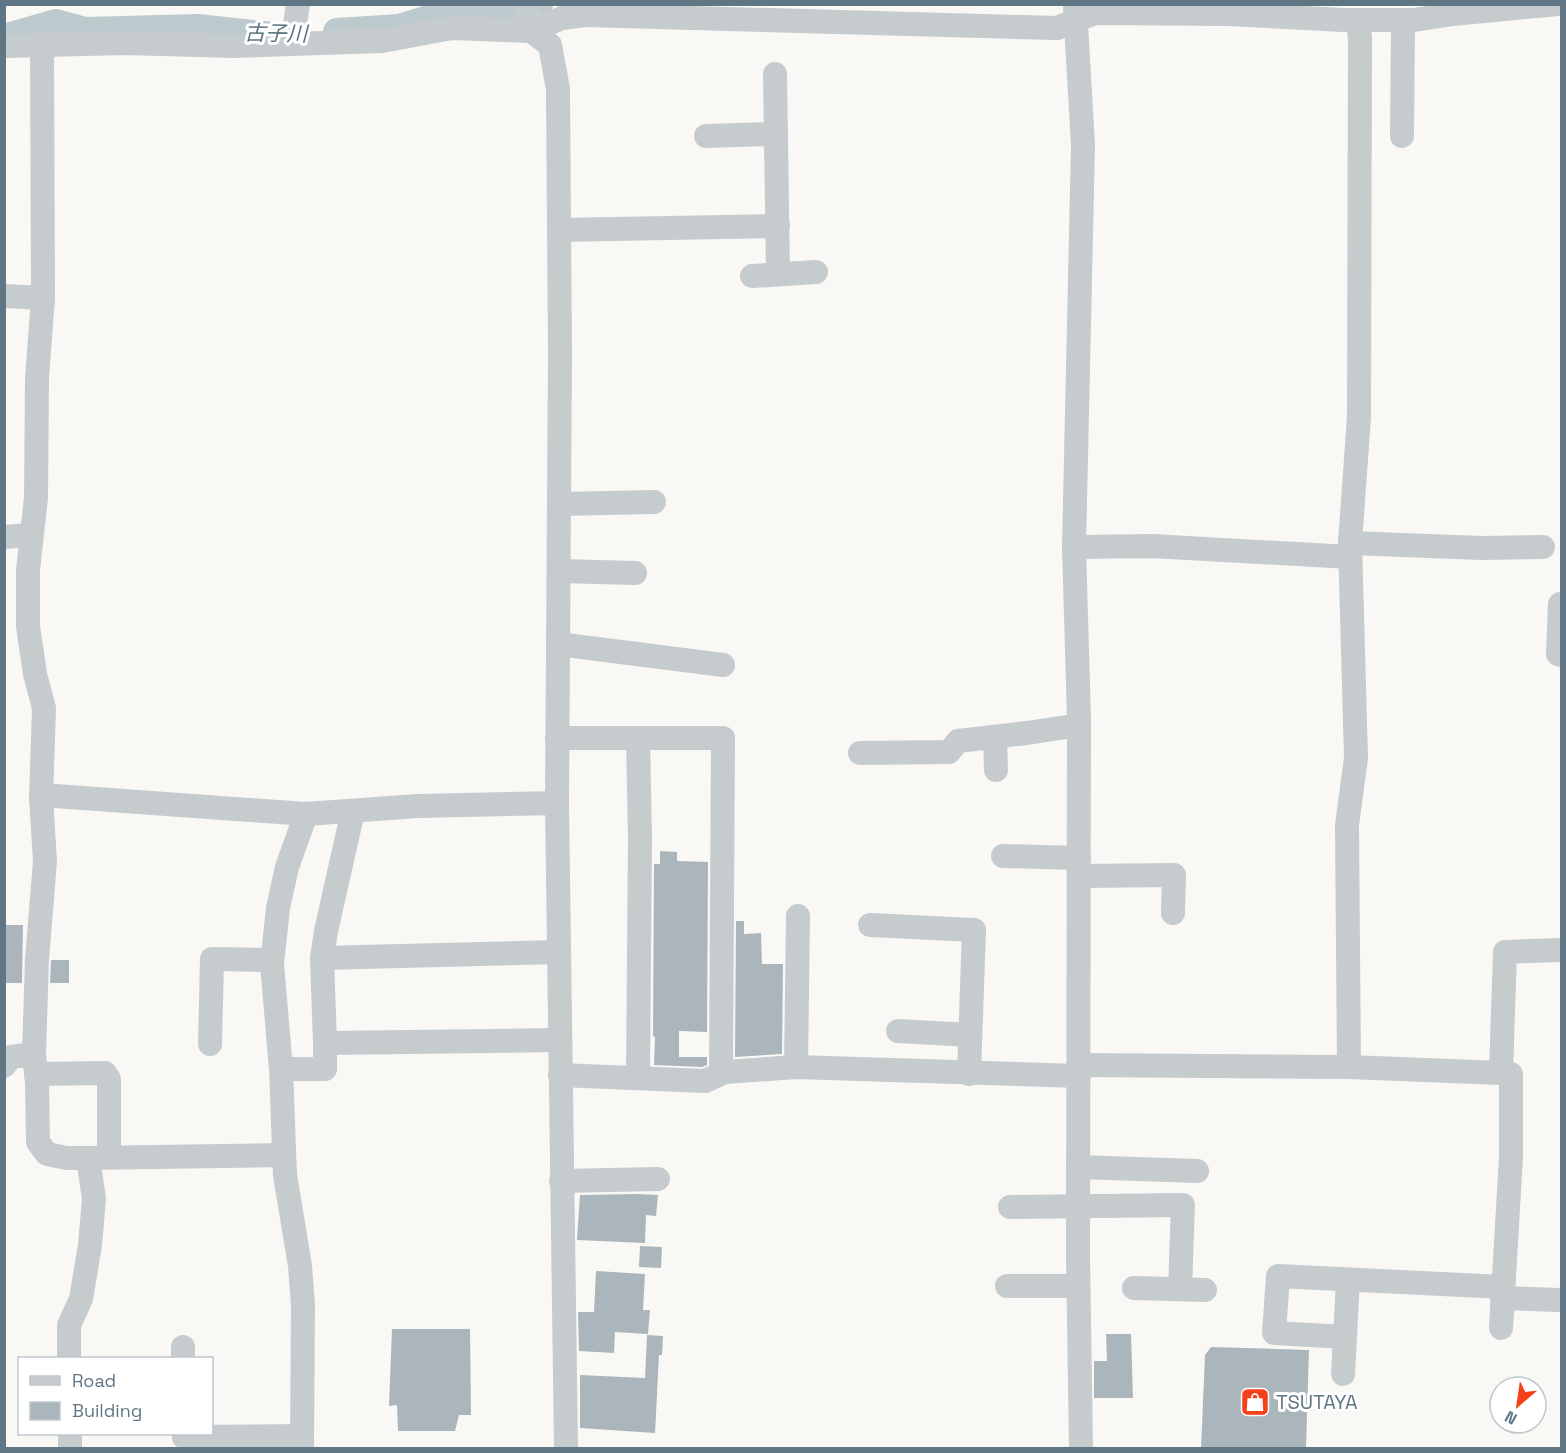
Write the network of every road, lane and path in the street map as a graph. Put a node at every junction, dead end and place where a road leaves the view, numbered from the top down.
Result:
1 (1558, 4) edge
2 (1076, 13) edge
3 (528, 20) edge
4 (1358, 20) junction
5 (1403, 20) junction
6 (295, 28) edge
7 (4, 46) edge
8 (42, 46) junction
9 (775, 74) dead end
10 (776, 134) junction
11 (706, 136) dead end
12 (1402, 136) dead end
13 (778, 226) junction
14 (559, 230) junction
15 (816, 272) dead end
16 (778, 274) junction
17 (752, 276) dead end
18 (4, 296) edge
19 (43, 298) junction
20 (654, 502) dead end
21 (559, 504) junction
22 (31, 535) junction
23 (4, 537) edge
24 (1074, 547) junction
25 (1544, 547) dead end
26 (1350, 550) junction
27 (559, 571) junction
28 (635, 573) dead end
29 (1562, 604) edge
30 (558, 644) junction
31 (1562, 655) edge
32 (723, 666) dead end
33 (1079, 725) junction
34 (995, 737) junction
35 (557, 738) junction
36 (638, 738) junction
37 (860, 753) dead end
38 (996, 770) dead end
39 (41, 798) junction
40 (557, 803) junction
41 (353, 811) junction
42 (306, 814) junction
43 (1003, 856) dead end
44 (1078, 867) junction
45 (1173, 913) dead end
46 (798, 916) dead end
47 (870, 926) dead end
48 (1562, 950) edge
49 (559, 952) junction
50 (322, 958) junction
51 (272, 960) junction
52 (898, 1031) dead end
53 (970, 1035) junction
54 (559, 1040) junction
55 (325, 1043) junction
56 (210, 1044) dead end
57 (35, 1064) junction
58 (4, 1066) edge
59 (1349, 1067) junction
60 (796, 1068) junction
61 (281, 1070) junction
62 (1079, 1071) junction
63 (721, 1073) junction
64 (1501, 1073) junction
65 (969, 1074) junction
66 (560, 1075) junction
67 (638, 1078) junction
68 (284, 1155) junction
69 (98, 1157) junction
70 (1078, 1167) junction
71 (1197, 1171) dead end
72 (658, 1179) dead end
73 (561, 1181) junction
74 (1010, 1207) dead end
75 (1078, 1208) junction
76 (1348, 1280) junction
77 (1007, 1286) dead end
78 (1078, 1286) junction
79 (1134, 1288) dead end
80 (1180, 1289) junction
81 (1205, 1290) dead end
82 (1503, 1293) junction
83 (1559, 1300) dead end
84 (1501, 1328) dead end
85 (1345, 1337) junction
86 (69, 1357) edge
87 (1343, 1374) dead end
88 (184, 1435) edge
89 (302, 1442) edge
90 (566, 1449) edge
91 (1080, 1449) edge

1 - 5 street
2 - 3 street
2 - 4 street
2 - 24 street
3 - 6 street
3 - 14 street
4 - 5 street
4 - 26 street
5 - 12 street
6 - 8 street
7 - 8 street
8 - 19 street
9 - 10 street
10 - 11 street
10 - 13 street
13 - 14 street
13 - 16 street
14 - 21 street
15 - 16 street
16 - 17 street
18 - 19 street
19 - 22 street
20 - 21 street
21 - 27 street
22 - 23 street
22 - 39 street
24 - 26 street
24 - 33 street
25 - 26 street
26 - 59 street
27 - 28 street
27 - 30 street
29 - 31 street
30 - 32 street
30 - 35 street
33 - 34 street
33 - 44 street
34 - 37 street
34 - 38 street
35 - 36 street
35 - 40 street
36 - 63 street
36 - 67 street
39 - 42 street
39 - 57 street
40 - 41 street
40 - 49 street
41 - 42 street
41 - 50 street
42 - 51 street
43 - 44 street
44 - 45 street
44 - 62 street
46 - 60 street
47 - 53 street
48 - 64 street
49 - 50 street
49 - 54 street
50 - 55 street
51 - 56 street
51 - 61 street
52 - 53 street
53 - 65 street
54 - 55 street
54 - 66 street
55 - 61 street
57 - 58 street
57 - 69 street
57 - 69 street
59 - 62 street
59 - 64 street
60 - 63 street
60 - 65 street
61 - 68 street
62 - 65 street
62 - 70 street
63 - 67 street
64 - 82 street
66 - 67 street
66 - 73 street
68 - 69 street
68 - 89 street
69 - 86 street
70 - 71 street
70 - 75 street
72 - 73 street
73 - 90 street
74 - 75 street
75 - 78 street
75 - 80 street
76 - 82 street
76 - 85 street
76 - 85 street
77 - 78 street
78 - 91 street
79 - 80 street
80 - 81 street
82 - 83 street
82 - 84 street
85 - 87 street
88 - 89 street

